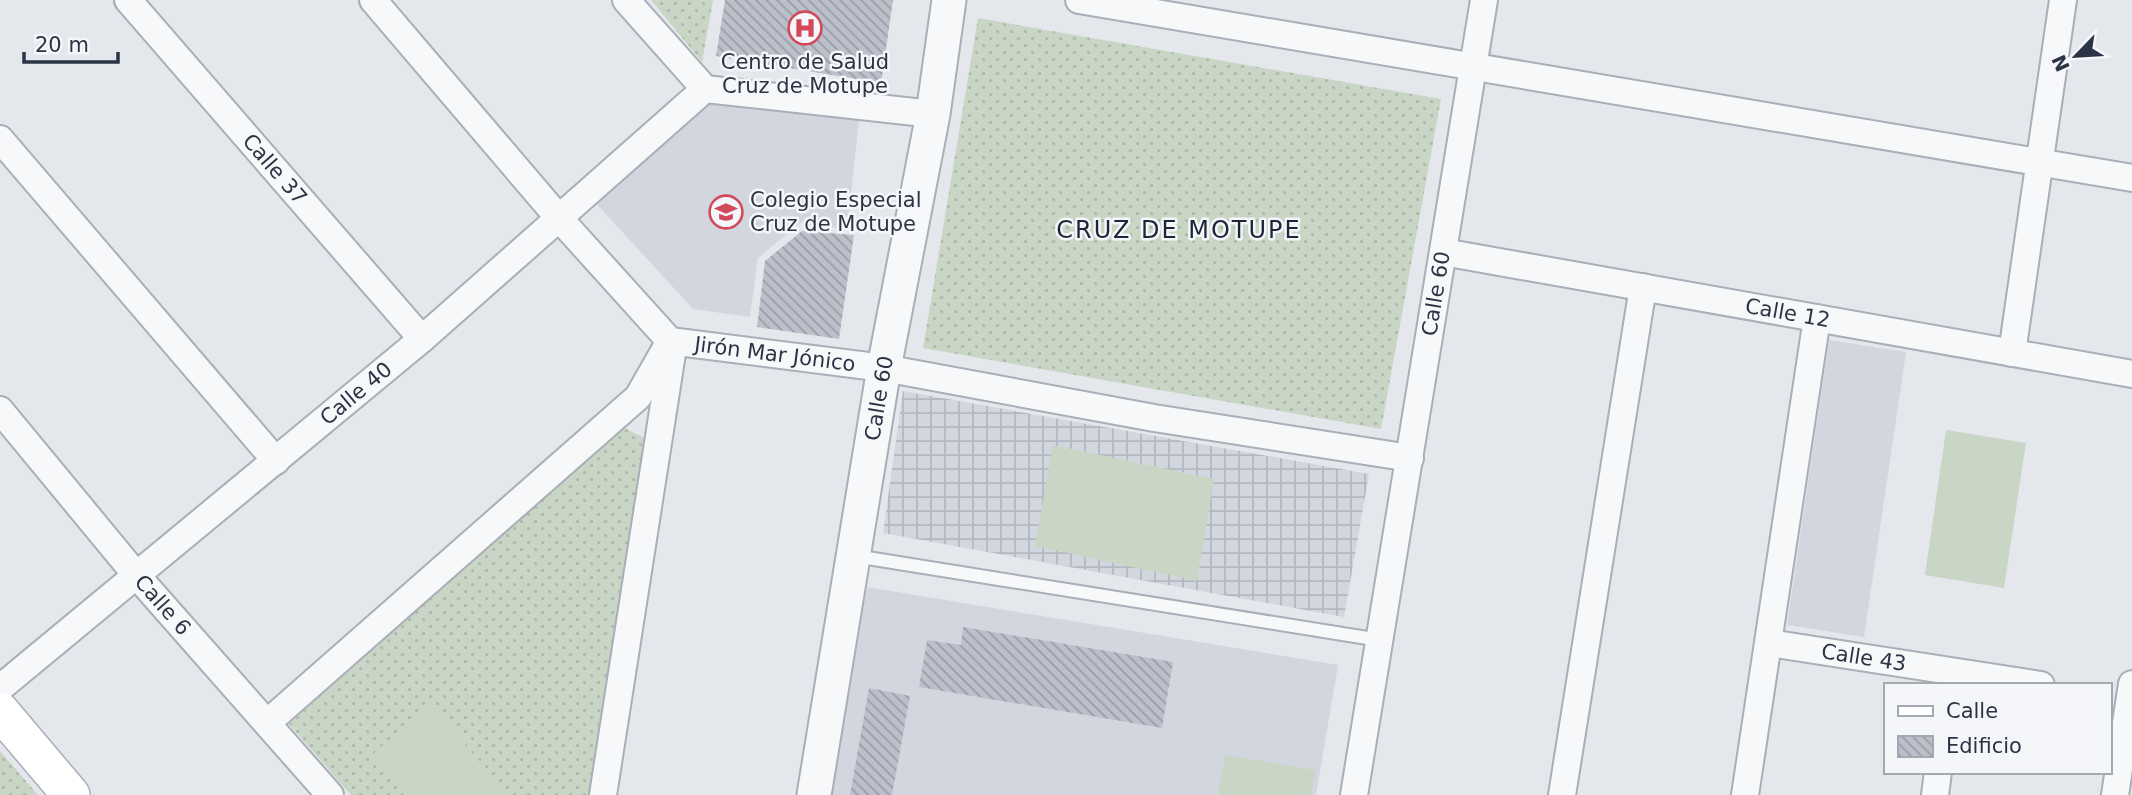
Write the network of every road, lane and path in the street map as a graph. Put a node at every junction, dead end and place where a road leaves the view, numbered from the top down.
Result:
1 (128, 0) edge
2 (373, 0) edge
3 (626, 0) edge
4 (949, 0) edge
5 (1079, 0) edge
6 (1483, 0) edge
7 (2063, 0) edge
8 (1473, 66) junction
9 (705, 89) junction
10 (933, 114) junction
11 (0, 139) edge
12 (2040, 162) junction
13 (2132, 178) edge
14 (558, 217) junction
15 (1443, 252) junction
16 (1643, 287) junction
17 (1817, 318) junction
18 (422, 339) junction
19 (672, 341) junction
20 (2012, 353) junction
21 (884, 368) junction
22 (2132, 374) edge
23 (0, 410) edge
24 (1410, 458) junction
25 (276, 460) junction
26 (854, 556) junction
27 (136, 576) junction
28 (1380, 640) junction
29 (1769, 643) junction
30 (1954, 678) edge
31 (2015, 683) edge
32 (0, 688) edge
33 (2124, 693) edge
34 (0, 711) edge
35 (268, 723) junction
36 (1938, 774) edge
37 (71, 795) edge
38 (330, 795) edge
39 (603, 795) edge
40 (814, 795) edge
41 (1354, 795) edge
42 (1562, 795) edge
43 (1745, 795) edge
44 (1934, 795) edge
45 (2115, 795) edge

1 - 18 street, Calle 37
2 - 14 street, Jirón Mar Jónico
3 - 9 street
4 - 10 street, Calle 60
5 - 8 street
6 - 8 street, Calle 60
7 - 12 street
8 - 12 street
8 - 15 street, Calle 60
9 - 10 street
9 - 14 street, Calle 40
10 - 21 street, Calle 60
11 - 25 street
12 - 13 street
12 - 20 street
14 - 18 street, Calle 40
14 - 19 street, Jirón Mar Jónico
15 - 16 street, Calle 12
15 - 24 street, Calle 60
16 - 17 street, Calle 12
16 - 42 street
17 - 20 street, Calle 12
17 - 29 street
18 - 25 street, Calle 40
19 - 21 street, Jirón Mar Jónico
19 - 35 street
19 - 39 street
20 - 22 street, Calle 12
21 - 24 street, Jirón Mar Jónico
21 - 26 street, Calle 60
23 - 27 street, Calle 6
24 - 28 street, Calle 60
25 - 27 street, Calle 40
26 - 28 lane
26 - 40 street, Calle 60
27 - 32 street, Calle 40
27 - 35 street, Calle 6
28 - 41 street, Calle 60
29 - 30 street, Calle 43
29 - 43 street
30 - 31 street, Calle 43
33 - 45 street
34 - 37 main road
35 - 38 street, Calle 6
36 - 44 street

